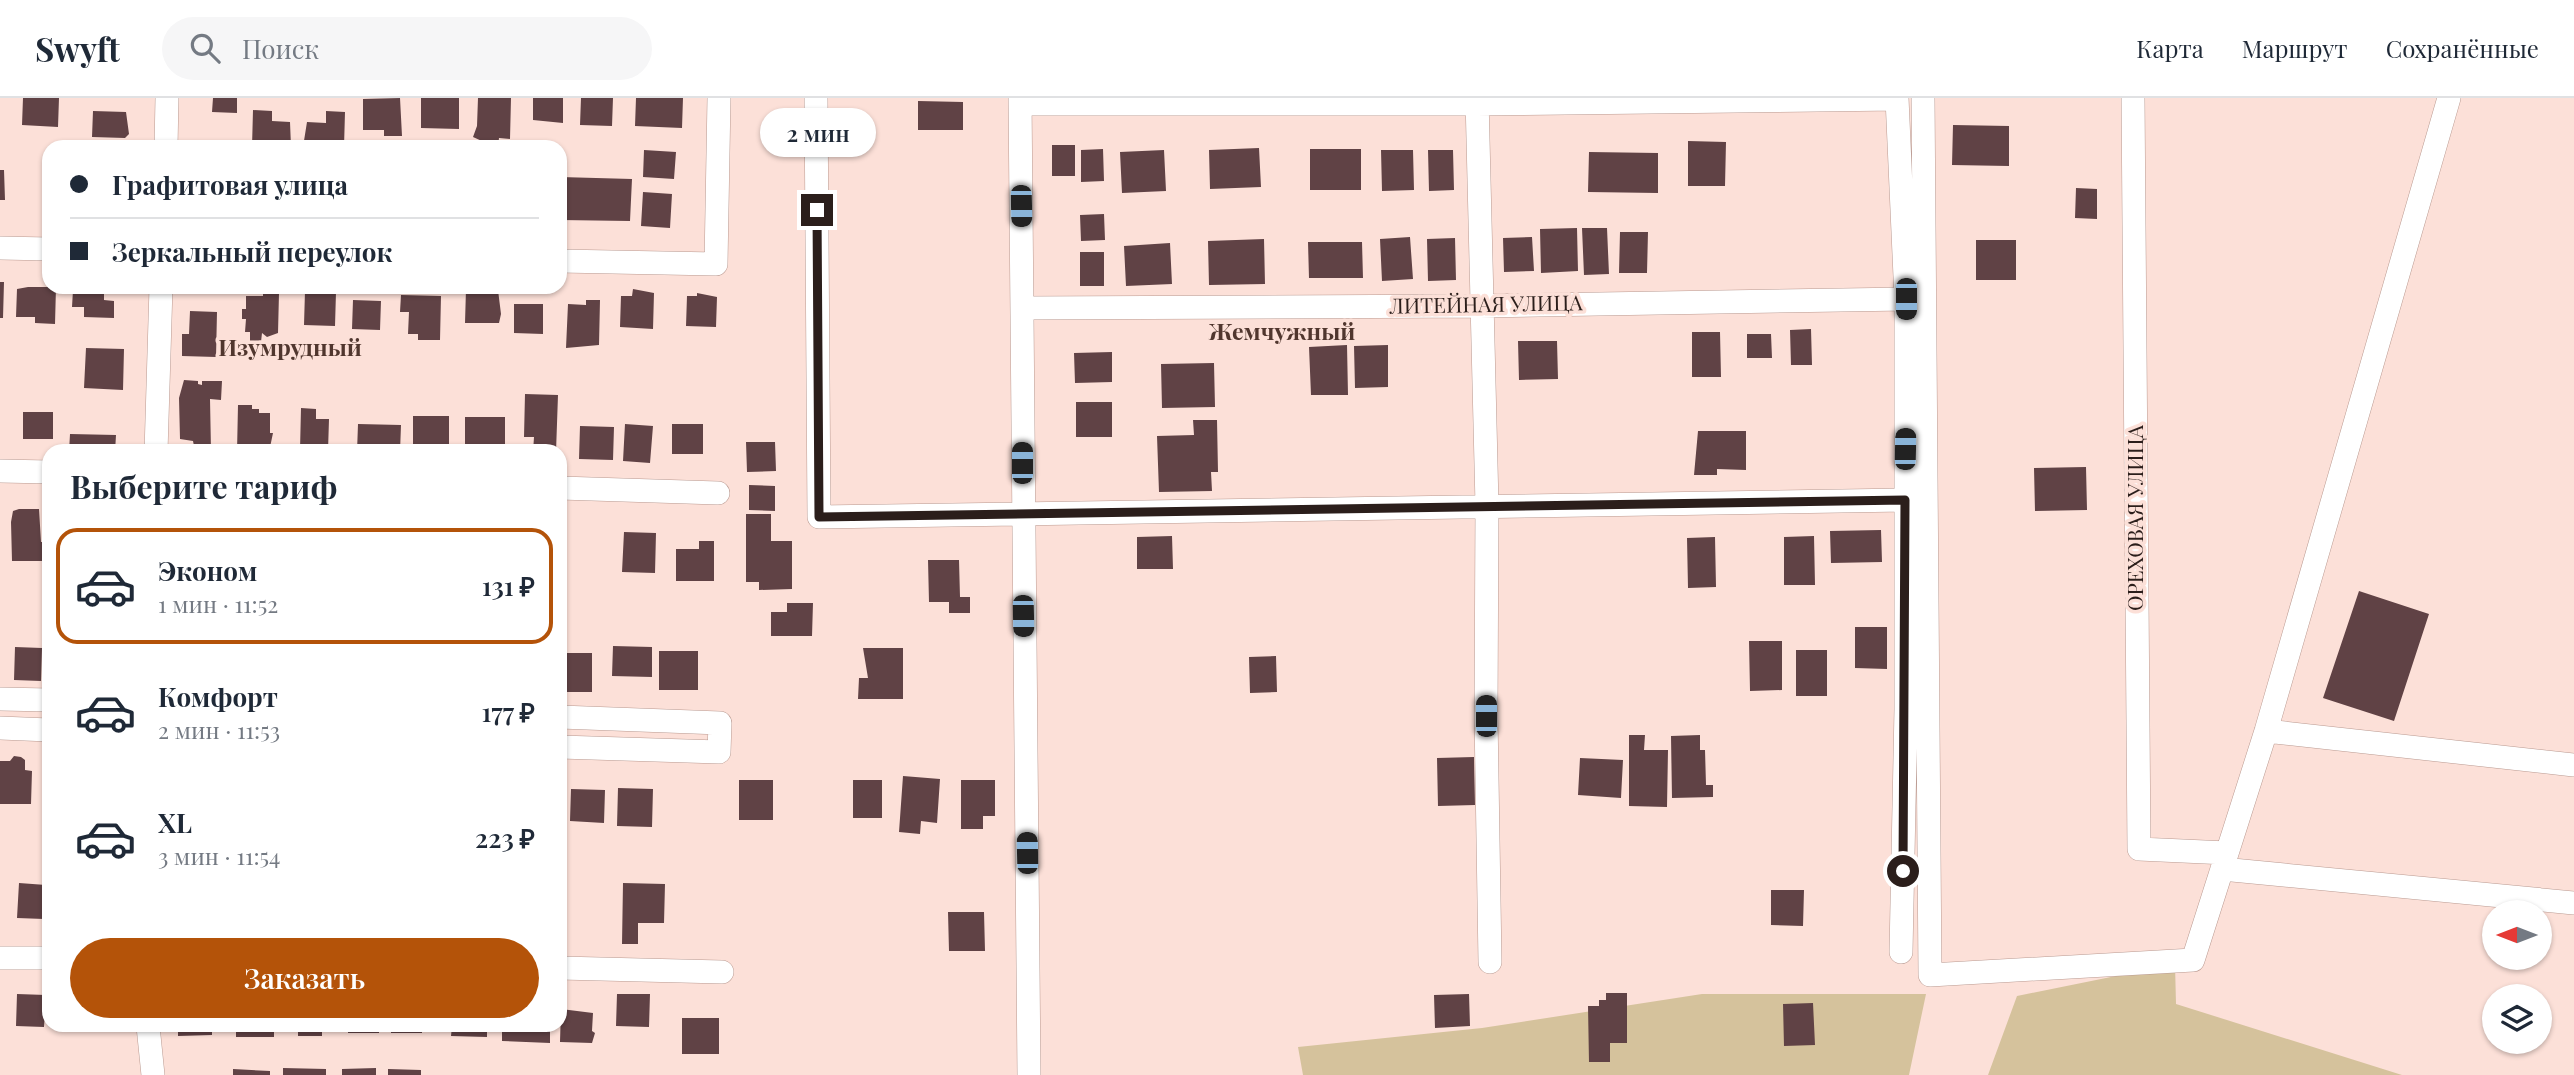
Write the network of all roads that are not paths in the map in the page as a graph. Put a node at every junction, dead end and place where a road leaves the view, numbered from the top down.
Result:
1 (167, 98) edge
2 (719, 98) edge
3 (816, 98) edge
4 (1923, 98) edge
5 (2133, 98) edge
6 (2449, 98) edge
7 (1898, 99) edge
8 (1020, 101) edge
9 (1477, 101) edge
10 (166, 140) edge
11 (0, 248) edge
12 (42, 249) edge
13 (567, 261) edge
14 (161, 294) edge
15 (1906, 299) junction
16 (1480, 306) junction
17 (1023, 308) junction
18 (156, 444) edge
19 (0, 471) edge
20 (42, 472) edge
21 (567, 488) edge
22 (719, 493) dead end
23 (1905, 500) junction
24 (1487, 505) junction
25 (1021, 515) junction
26 (0, 699) edge
27 (42, 701) edge
28 (567, 717) edge
29 (0, 728) edge
30 (42, 730) edge
31 (2266, 731) junction
32 (567, 747) edge
33 (2574, 765) edge
34 (2225, 861) junction
35 (2574, 904) edge
36 (1901, 952) dead end
37 (0, 958) edge
38 (42, 958) edge
39 (1490, 962) dead end
40 (567, 968) edge
41 (722, 972) dead end
42 (149, 1032) edge
43 (153, 1075) edge
44 (1029, 1075) edge

1 - 10 street
2 - 13 street
3 - 25 street
4 - 34 street
5 - 34 street, ОРЕХОВАЯ УЛИЦА
6 - 31 street
7 - 9 street
7 - 15 street
8 - 9 street
8 - 17 street
9 - 16 street
11 - 12 street
14 - 18 street
15 - 16 street, ЛИТЕЙНАЯ УЛИЦА
15 - 23 street
16 - 17 street, ЛИТЕЙНАЯ УЛИЦА
16 - 24 street
17 - 25 street
19 - 20 street
21 - 22 street
23 - 24 street
23 - 36 street
24 - 25 street
24 - 39 street
25 - 44 street
26 - 27 street
28 - 32 street
29 - 30 street
31 - 33 street
31 - 34 street
34 - 35 street
37 - 38 street
40 - 41 street
42 - 43 street

